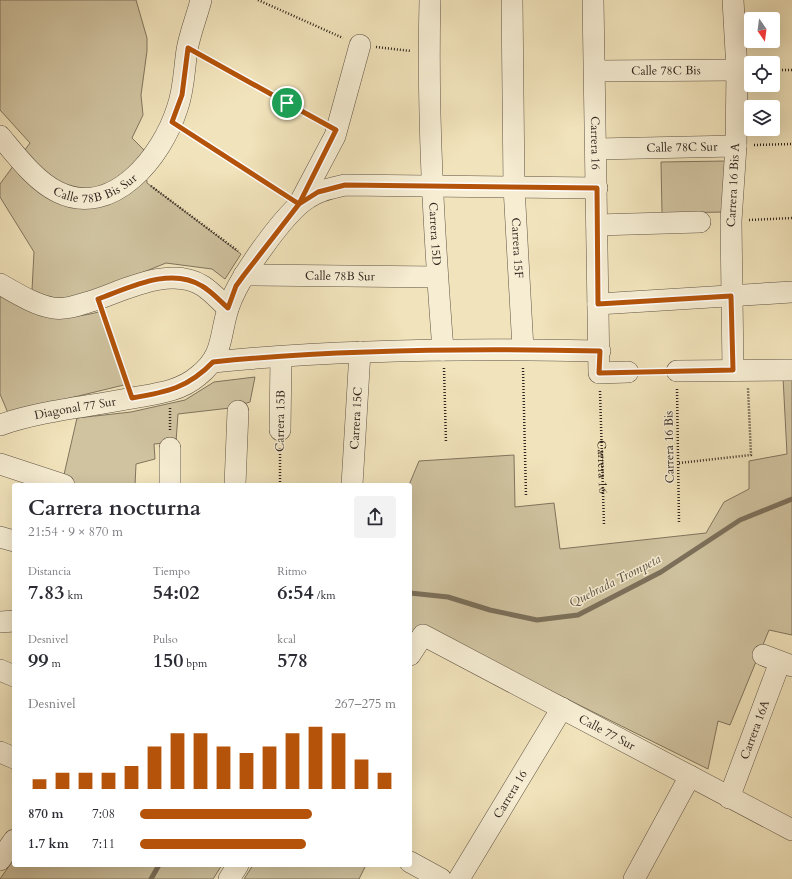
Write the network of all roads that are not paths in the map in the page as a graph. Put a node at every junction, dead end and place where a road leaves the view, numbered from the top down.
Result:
1 (201, 0) edge
2 (430, 0) edge
3 (512, 0) edge
4 (593, 0) edge
5 (732, 0) edge
6 (360, 45) road end
7 (737, 70) junction
8 (596, 71) junction
9 (0, 136) edge
10 (736, 146) junction
11 (597, 149) junction
12 (431, 186) junction
13 (514, 187) junction
14 (597, 188) junction
15 (299, 204) junction
16 (700, 222) dead end
17 (597, 226) junction
18 (248, 269) junction
19 (437, 277) junction
20 (0, 284) edge
21 (792, 292) edge
22 (731, 296) junction
23 (598, 304) junction
24 (228, 308) junction
25 (523, 349) junction
26 (443, 350) junction
27 (600, 351) junction
28 (360, 352) junction
29 (282, 357) junction
30 (213, 362) junction
31 (792, 370) edge
32 (677, 371) road end
33 (741, 371) junction
34 (628, 372) road end
35 (238, 411) dead end
36 (1, 423) edge
37 (280, 430) road end
38 (170, 448) road end
39 (0, 464) edge
40 (54, 483) edge
41 (170, 483) edge
42 (235, 483) edge
43 (352, 483) edge
44 (0, 537) edge
45 (12, 540) edge
46 (12, 621) edge
47 (0, 622) edge
48 (412, 652) edge
49 (778, 661) edge
50 (0, 670) edge
51 (12, 675) edge
52 (562, 708) junction
53 (0, 752) edge
54 (12, 757) edge
55 (690, 776) junction
56 (729, 798) junction
57 (792, 830) edge
58 (412, 863) edge
59 (237, 867) edge
60 (229, 879) edge
61 (441, 879) edge
62 (459, 879) edge
63 (634, 879) edge

1 - 9 street, Calle 78B Bis Sur
2 - 12 street, Carrera 15D
3 - 13 street, Carrera 15F
4 - 8 street, Carrera 16
5 - 7 street, Carrera 16 Bis A
6 - 15 street
7 - 8 street, Calle 78C Bis
7 - 10 street, Carrera 16 Bis A
8 - 11 street, Carrera 16
10 - 11 street, Calle 78C Sur
10 - 22 street, Carrera 16 Bis A
11 - 14 street, Carrera 16
12 - 13 street
12 - 15 street
12 - 19 street, Carrera 15D
13 - 14 street
13 - 25 street, Carrera 15F
14 - 17 street, Carrera 16
15 - 18 street
16 - 17 street
17 - 23 street, Carrera 16
18 - 19 street, Calle 78B Sur
18 - 24 street
19 - 26 street, Carrera 15D
20 - 24 street
21 - 22 street
22 - 23 street
22 - 33 street, Carrera 16 Bis A
23 - 27 street, Carrera 16
24 - 30 street
25 - 26 street
25 - 27 street
26 - 28 street
27 - 34 street, Carrera 16
28 - 29 street
28 - 43 street, Carrera 15C
29 - 30 street
29 - 37 street, Carrera 15B
30 - 36 street, Diagonal 77 Sur
31 - 33 street
32 - 33 street
35 - 42 street
38 - 41 street
39 - 40 street
44 - 45 street
46 - 47 street
48 - 52 street, Calle 77 Sur
49 - 56 street, Carrera 16A
50 - 51 street
52 - 55 street, Calle 77 Sur
52 - 62 street, Carrera 16
53 - 54 street
55 - 56 street, Calle 77 Sur
55 - 63 street
56 - 57 street, Calle 77 Sur
58 - 61 street
59 - 60 street

